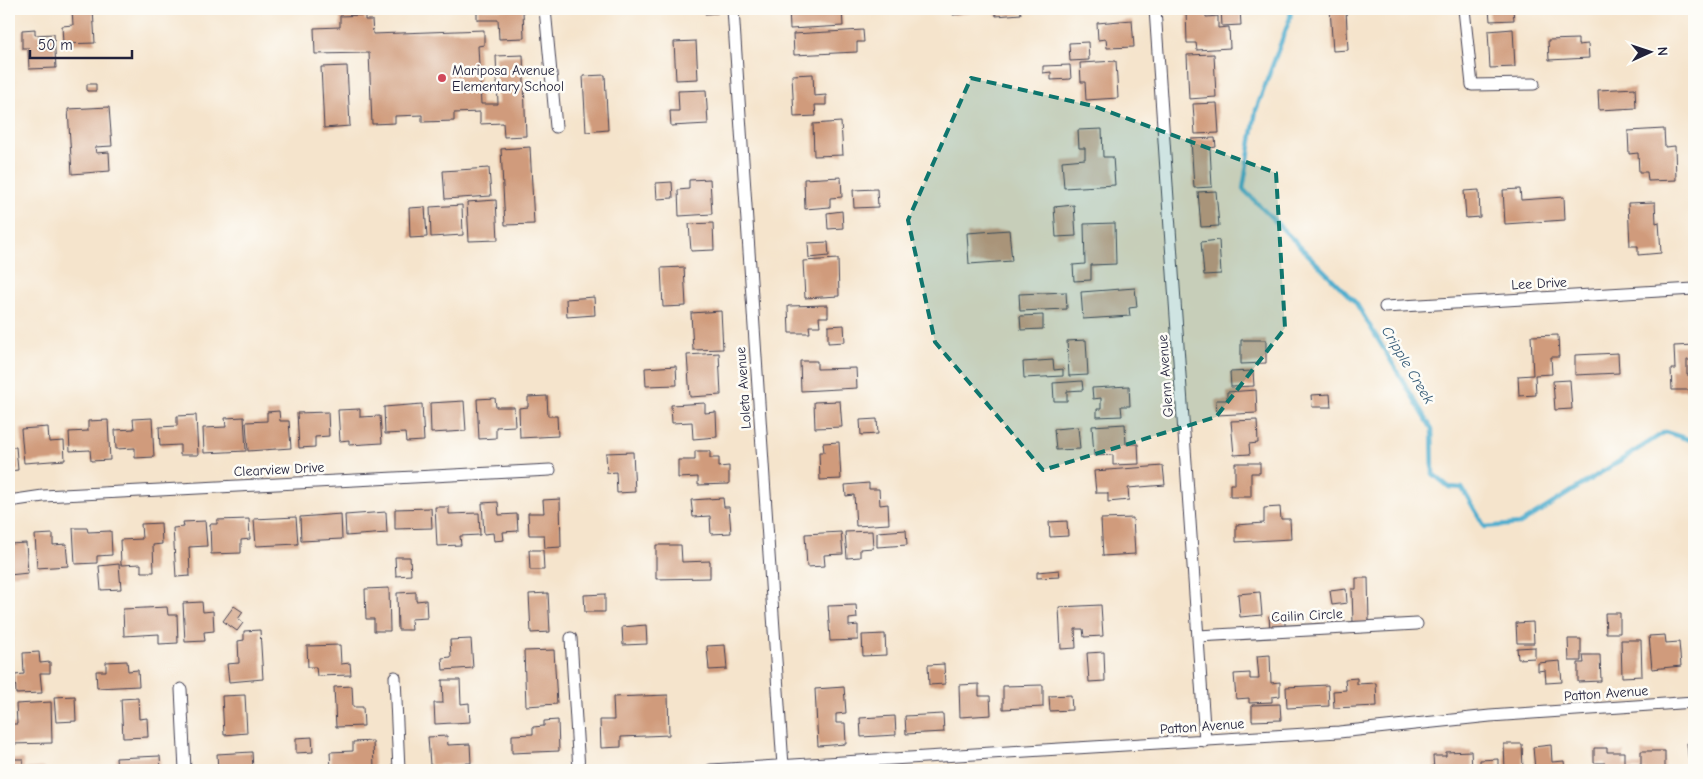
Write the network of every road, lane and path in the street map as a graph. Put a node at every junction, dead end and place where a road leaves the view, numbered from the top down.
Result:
1 (545, 9) edge
2 (733, 9) edge
3 (1155, 9) edge
4 (1464, 9) edge
5 (1534, 84) dead end
6 (556, 127) dead end
7 (1694, 289) edge
8 (1385, 307) dead end
9 (550, 470) dead end
10 (9, 501) edge
11 (1418, 624) dead end
12 (1198, 636) junction
13 (570, 638) dead end
14 (395, 677) dead end
15 (181, 689) dead end
16 (1694, 702) edge
17 (1205, 741) junction
18 (901, 765) edge
19 (783, 766) junction
20 (185, 770) edge
21 (399, 770) edge
22 (579, 770) edge
23 (712, 770) edge

1 - 6 street
2 - 19 street, Loleta Avenue
3 - 12 street, Glenn Avenue
4 - 5 street
7 - 8 street, Lee Drive
9 - 10 street, Clearview Drive
11 - 12 street, Cailin Circle
12 - 17 street, Glenn Avenue
13 - 22 street
14 - 21 street
15 - 20 street
16 - 17 street, Patton Avenue
17 - 18 street, Patton Avenue
18 - 19 street, Patton Avenue
19 - 23 street, Patton Avenue

